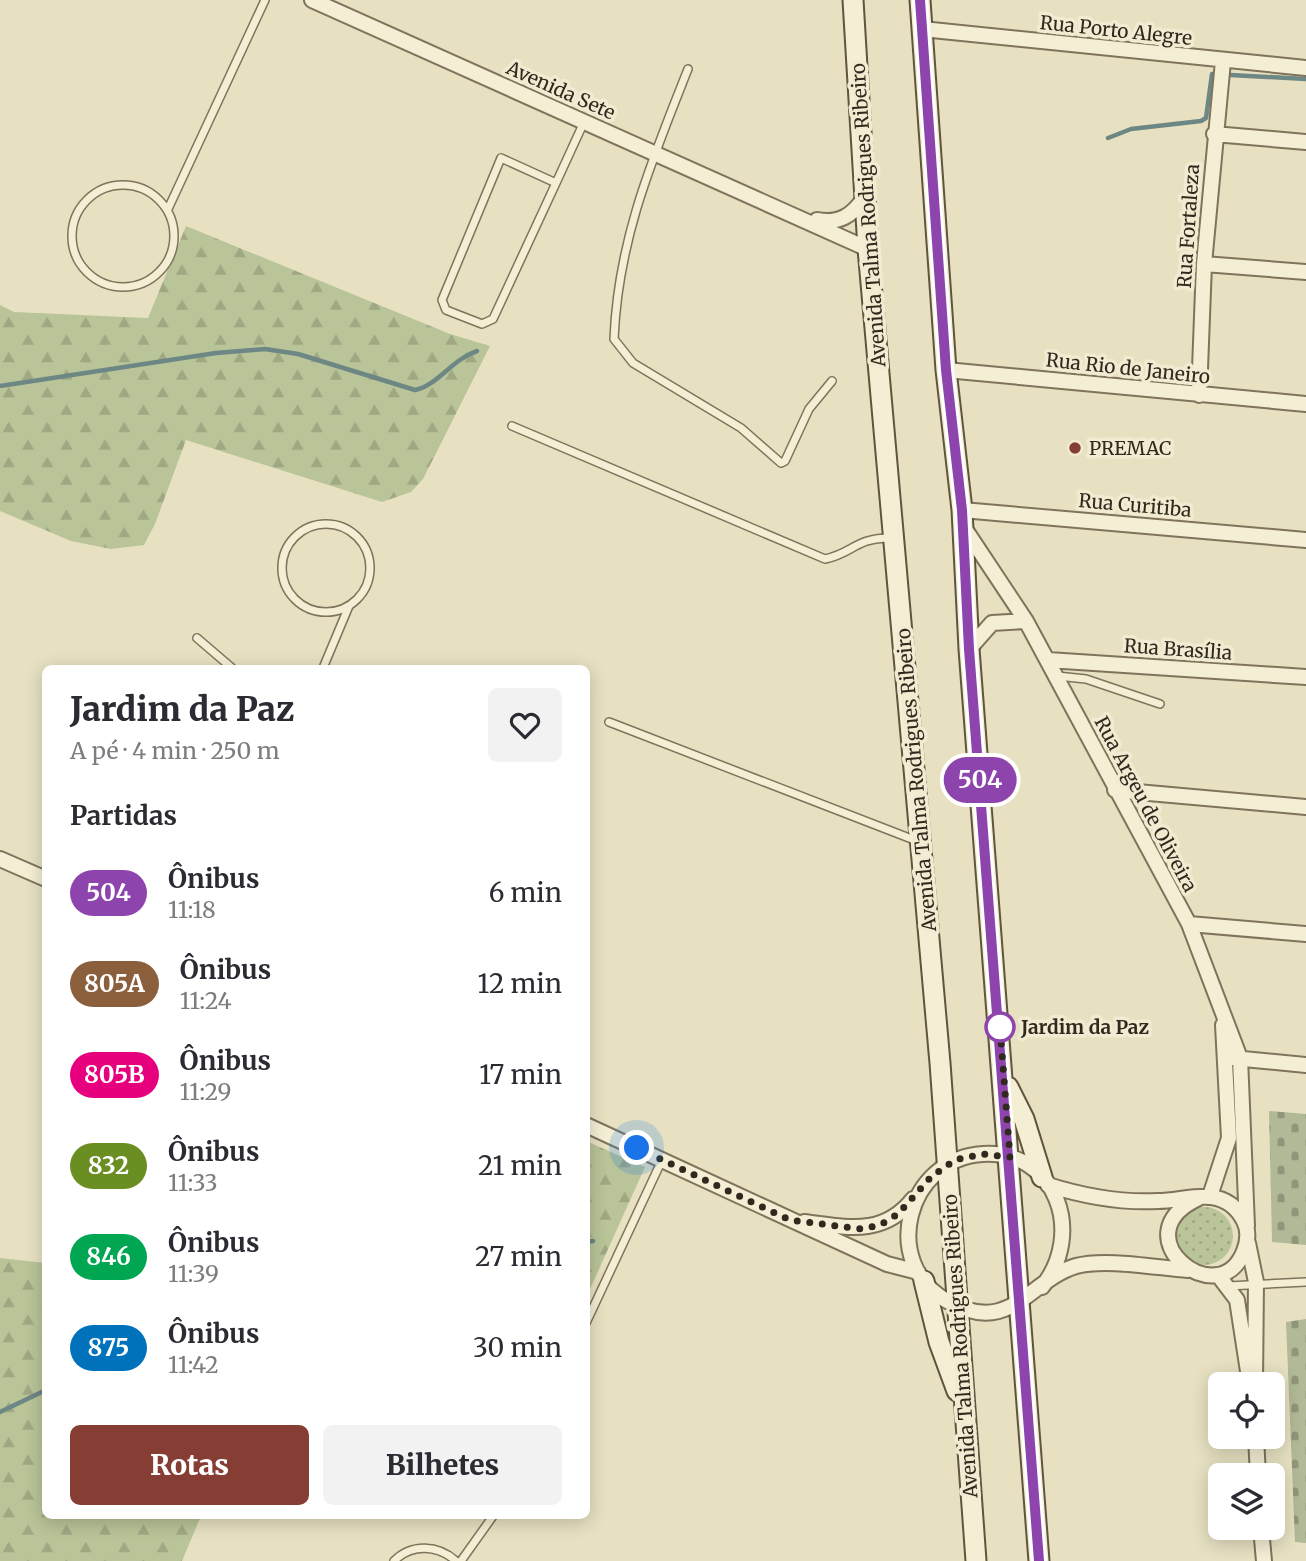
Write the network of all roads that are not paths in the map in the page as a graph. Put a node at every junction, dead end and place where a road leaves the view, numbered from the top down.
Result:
1 (265, 0) edge
2 (312, 0) edge
3 (853, 0) edge
4 (920, 0) edge
5 (922, 29) junction
6 (1223, 61) junction
7 (1306, 68) edge
8 (688, 69) dead end
9 (584, 122) junction
10 (1214, 134) junction
11 (1306, 142) edge
12 (655, 153) junction
13 (556, 183) junction
14 (865, 197) junction
15 (168, 209) junction
16 (795, 216) junction
17 (868, 249) junction
18 (1205, 264) junction
19 (1306, 272) edge
20 (946, 370) junction
21 (832, 381) dead end
22 (1199, 395) junction
23 (1306, 404) edge
24 (512, 426) dead end
25 (962, 517) junction
26 (895, 538) junction
27 (1306, 540) edge
28 (349, 606) junction
29 (1026, 621) junction
30 (197, 638) dead end
31 (969, 649) junction
32 (1048, 660) junction
33 (228, 665) edge
34 (324, 665) edge
35 (1056, 676) junction
36 (1306, 677) edge
37 (1160, 704) dead end
38 (609, 722) dead end
39 (1115, 790) junction
40 (1306, 807) edge
41 (921, 843) junction
42 (0, 859) edge
43 (42, 877) edge
44 (1189, 924) junction
45 (1306, 934) edge
46 (1223, 1009) junction
47 (1225, 1057) junction
48 (1240, 1058) junction
49 (1306, 1065) edge
50 (1004, 1079) junction
51 (590, 1127) edge
52 (1010, 1157) junction
53 (663, 1159) junction
54 (946, 1164) junction
55 (1045, 1181) junction
56 (918, 1192) junction
57 (1204, 1197) junction
58 (790, 1220) junction
59 (1247, 1226) junction
60 (1247, 1242) junction
61 (1188, 1270) junction
62 (921, 1276) junction
63 (1223, 1280) junction
64 (1256, 1282) junction
65 (1306, 1282) edge
66 (1042, 1287) junction
67 (1020, 1303) junction
68 (957, 1306) junction
69 (590, 1314) edge
70 (1250, 1372) edge
71 (1252, 1372) edge
72 (965, 1412) junction
73 (491, 1519) edge
74 (1263, 1540) edge
75 (394, 1561) edge
76 (458, 1561) edge
77 (976, 1561) edge
78 (1039, 1561) edge
79 (1264, 1561) edge

1 - 15 lane
2 - 9 street, Avenida Sete
3 - 14 main road, Avenida Talma Rodrigues Ribeiro
4 - 5 main road
5 - 6 street, Rua Porto Alegre
5 - 20 main road
6 - 7 street, Rua Porto Alegre
6 - 10 street, Rua Fortaleza
8 - 12 lane
9 - 12 street, Avenida Sete
9 - 13 lane
10 - 11 street
10 - 18 street, Rua Fortaleza
12 - 16 street, Avenida Sete
12 - 21 lane
13 - 13 lane
14 - 16 street, Avenida Sete
14 - 17 main road, Avenida Talma Rodrigues Ribeiro
15 - 15 lane
16 - 17 street, Avenida Sete
17 - 26 main road, Avenida Talma Rodrigues Ribeiro
18 - 19 street
18 - 22 street, Rua Fortaleza
20 - 22 street, Rua Rio de Janeiro
20 - 25 main road
22 - 23 street, Rua Rio de Janeiro
24 - 26 lane
25 - 27 street, Rua Curitiba
25 - 29 street, Rua Argeu de Oliveira
25 - 31 main road
26 - 41 main road, Avenida Talma Rodrigues Ribeiro
28 - 28 lane
28 - 34 lane
29 - 31 street
29 - 32 street, Rua Argeu de Oliveira
30 - 33 lane
31 - 50 main road
32 - 35 street, Rua Argeu de Oliveira
32 - 36 street, Rua Brasília
35 - 37 lane
35 - 39 street, Rua Argeu de Oliveira
38 - 41 lane
39 - 40 street
39 - 44 street, Rua Argeu de Oliveira
41 - 54 main road, Avenida Talma Rodrigues Ribeiro
42 - 43 street
44 - 45 street
44 - 46 street, Rua Argeu de Oliveira
46 - 47 street
46 - 48 street, Rua Argeu de Oliveira
47 - 48 street
47 - 57 street
48 - 49 street
48 - 59 street, Rua Argeu de Oliveira
50 - 52 main road
50 - 55 main road
51 - 53 street
52 - 54 street
52 - 55 street
52 - 67 main road
53 - 58 street
53 - 69 lane
54 - 56 street
54 - 68 main road, Avenida Talma Rodrigues Ribeiro
55 - 57 street
55 - 66 street
56 - 58 street
56 - 62 street
57 - 59 street
57 - 61 street
58 - 62 street
59 - 60 street
60 - 63 street
60 - 64 street
61 - 63 street
61 - 66 street
62 - 68 street
62 - 72 main road
63 - 64 lane
63 - 70 street
64 - 65 lane
64 - 71 street
66 - 67 street
67 - 68 street
67 - 78 main road
68 - 72 main road, Avenida Talma Rodrigues Ribeiro
72 - 77 main road, Avenida Talma Rodrigues Ribeiro
73 - 76 lane
74 - 79 street
75 - 76 lane

